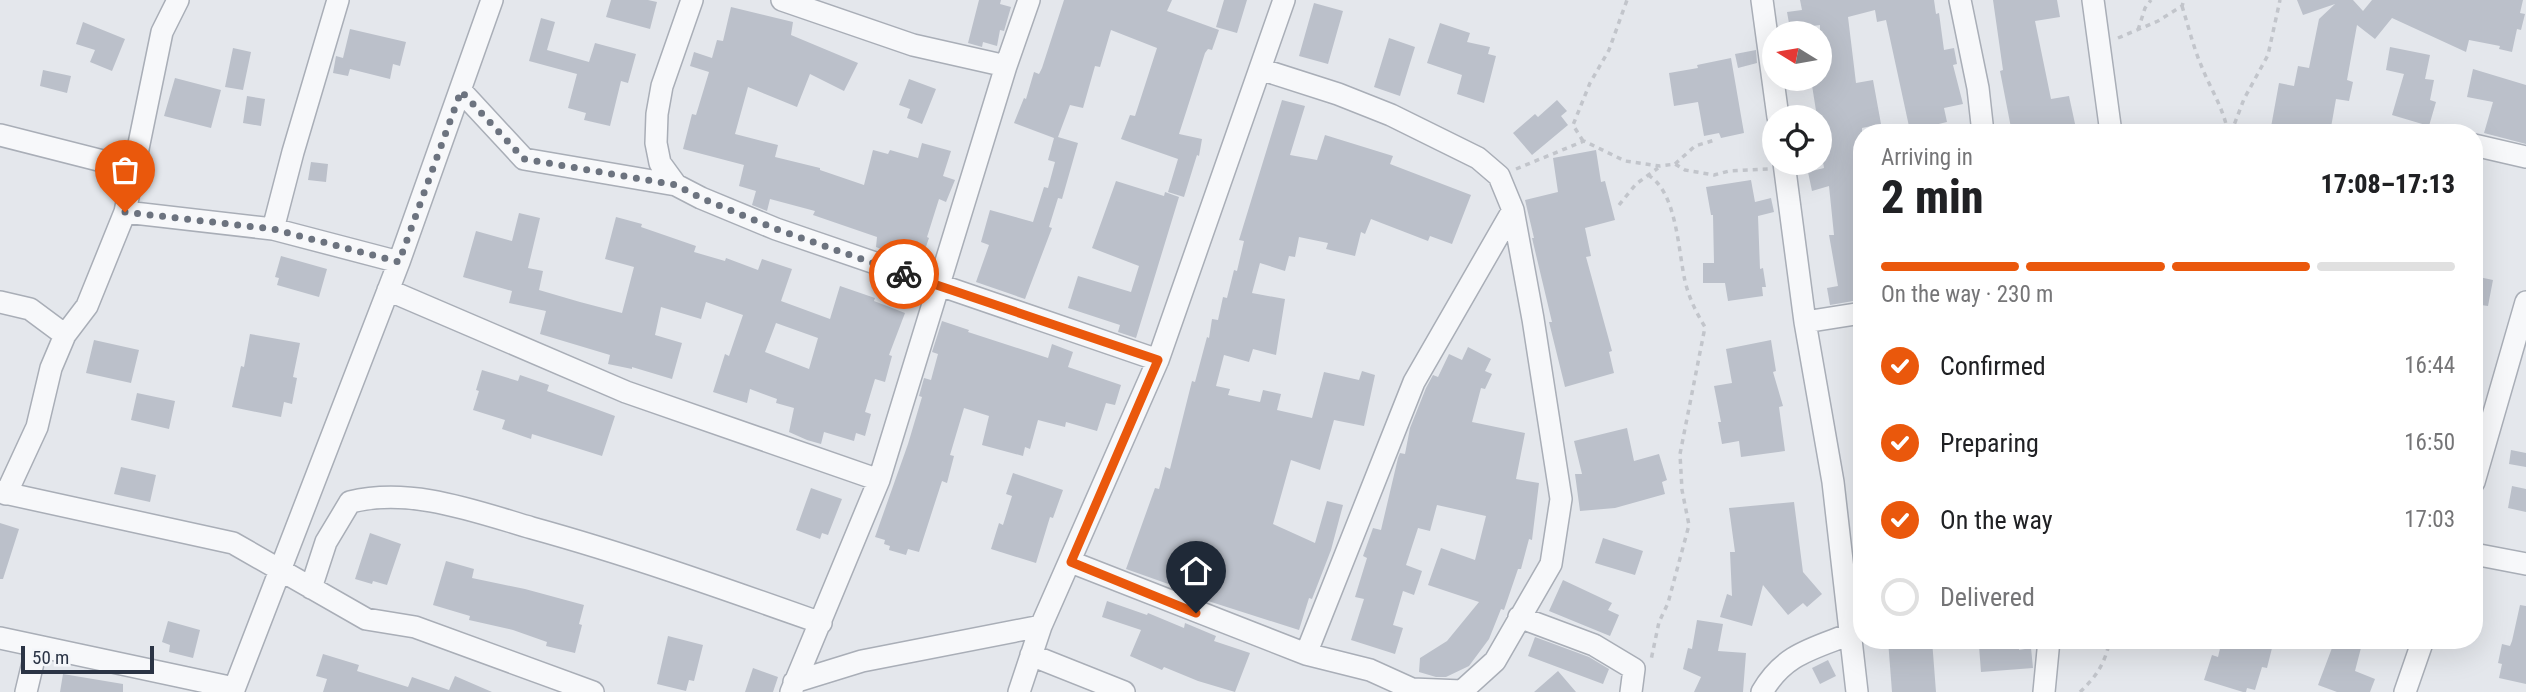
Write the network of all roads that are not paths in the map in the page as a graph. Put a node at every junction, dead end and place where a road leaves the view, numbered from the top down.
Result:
1 (178, 0) edge
2 (338, 0) edge
3 (492, 0) edge
4 (692, 0) edge
5 (782, 0) edge
6 (1030, 0) edge
7 (1284, 0) edge
8 (1762, 0) edge
9 (1960, 0) edge
10 (2093, 0) edge
11 (1006, 66) junction
12 (1260, 69) junction
13 (461, 91) junction
14 (1775, 105) edge
15 (1982, 124) edge
16 (2111, 124) edge
17 (0, 135) edge
18 (2483, 147) edge
19 (2526, 157) edge
20 (134, 169) junction
21 (1785, 175) edge
22 (676, 185) junction
23 (1513, 210) junction
24 (125, 212) junction
25 (273, 229) junction
26 (399, 262) junction
27 (937, 285) junction
28 (388, 290) junction
29 (0, 302) edge
30 (2526, 302) edge
31 (1853, 314) edge
32 (1805, 322) junction
33 (65, 335) junction
34 (1158, 360) junction
35 (2483, 451) edge
36 (879, 480) junction
37 (3, 493) edge
38 (2483, 556) edge
39 (1071, 562) junction
40 (2526, 564) edge
41 (281, 571) junction
42 (311, 588) junction
43 (1519, 617) junction
44 (821, 623) junction
45 (1041, 626) junction
46 (1850, 634) junction
47 (0, 638) edge
48 (37, 646) junction
49 (2048, 649) edge
50 (2420, 649) edge
51 (1306, 654) junction
52 (1031, 655) junction
53 (793, 687) edge
54 (233, 690) edge
55 (1411, 691) edge
56 (26, 692) edge
57 (593, 692) edge
58 (1020, 692) edge
59 (1124, 692) edge
60 (1631, 692) edge
61 (1762, 692) edge
62 (1857, 692) edge
63 (2044, 692) edge
64 (2405, 692) edge

1 - 20 street
2 - 25 street
3 - 13 street
4 - 22 street
5 - 11 street
6 - 11 street
7 - 12 street
8 - 14 street
9 - 15 street
10 - 16 street
11 - 27 street
12 - 23 street
12 - 34 street
13 - 22 street
13 - 26 street
17 - 20 street
18 - 19 street
20 - 24 street
21 - 32 street
22 - 27 street
23 - 43 street
23 - 51 street
24 - 25 street
24 - 33 street
25 - 26 street
26 - 28 street
27 - 34 street
27 - 36 street
28 - 36 street
28 - 41 street
29 - 33 street
30 - 35 street
31 - 32 street
32 - 46 street
33 - 37 street
34 - 39 street
36 - 44 street
37 - 41 street
38 - 40 street
39 - 45 street
39 - 51 street
41 - 42 street
41 - 54 street
42 - 44 street
42 - 57 street
43 - 55 street
43 - 60 street
44 - 53 street
45 - 52 street
45 - 53 street
46 - 61 street
46 - 62 street
47 - 48 street
48 - 54 street
48 - 56 street
49 - 63 street
50 - 64 street
51 - 55 street
52 - 58 street
52 - 59 street

